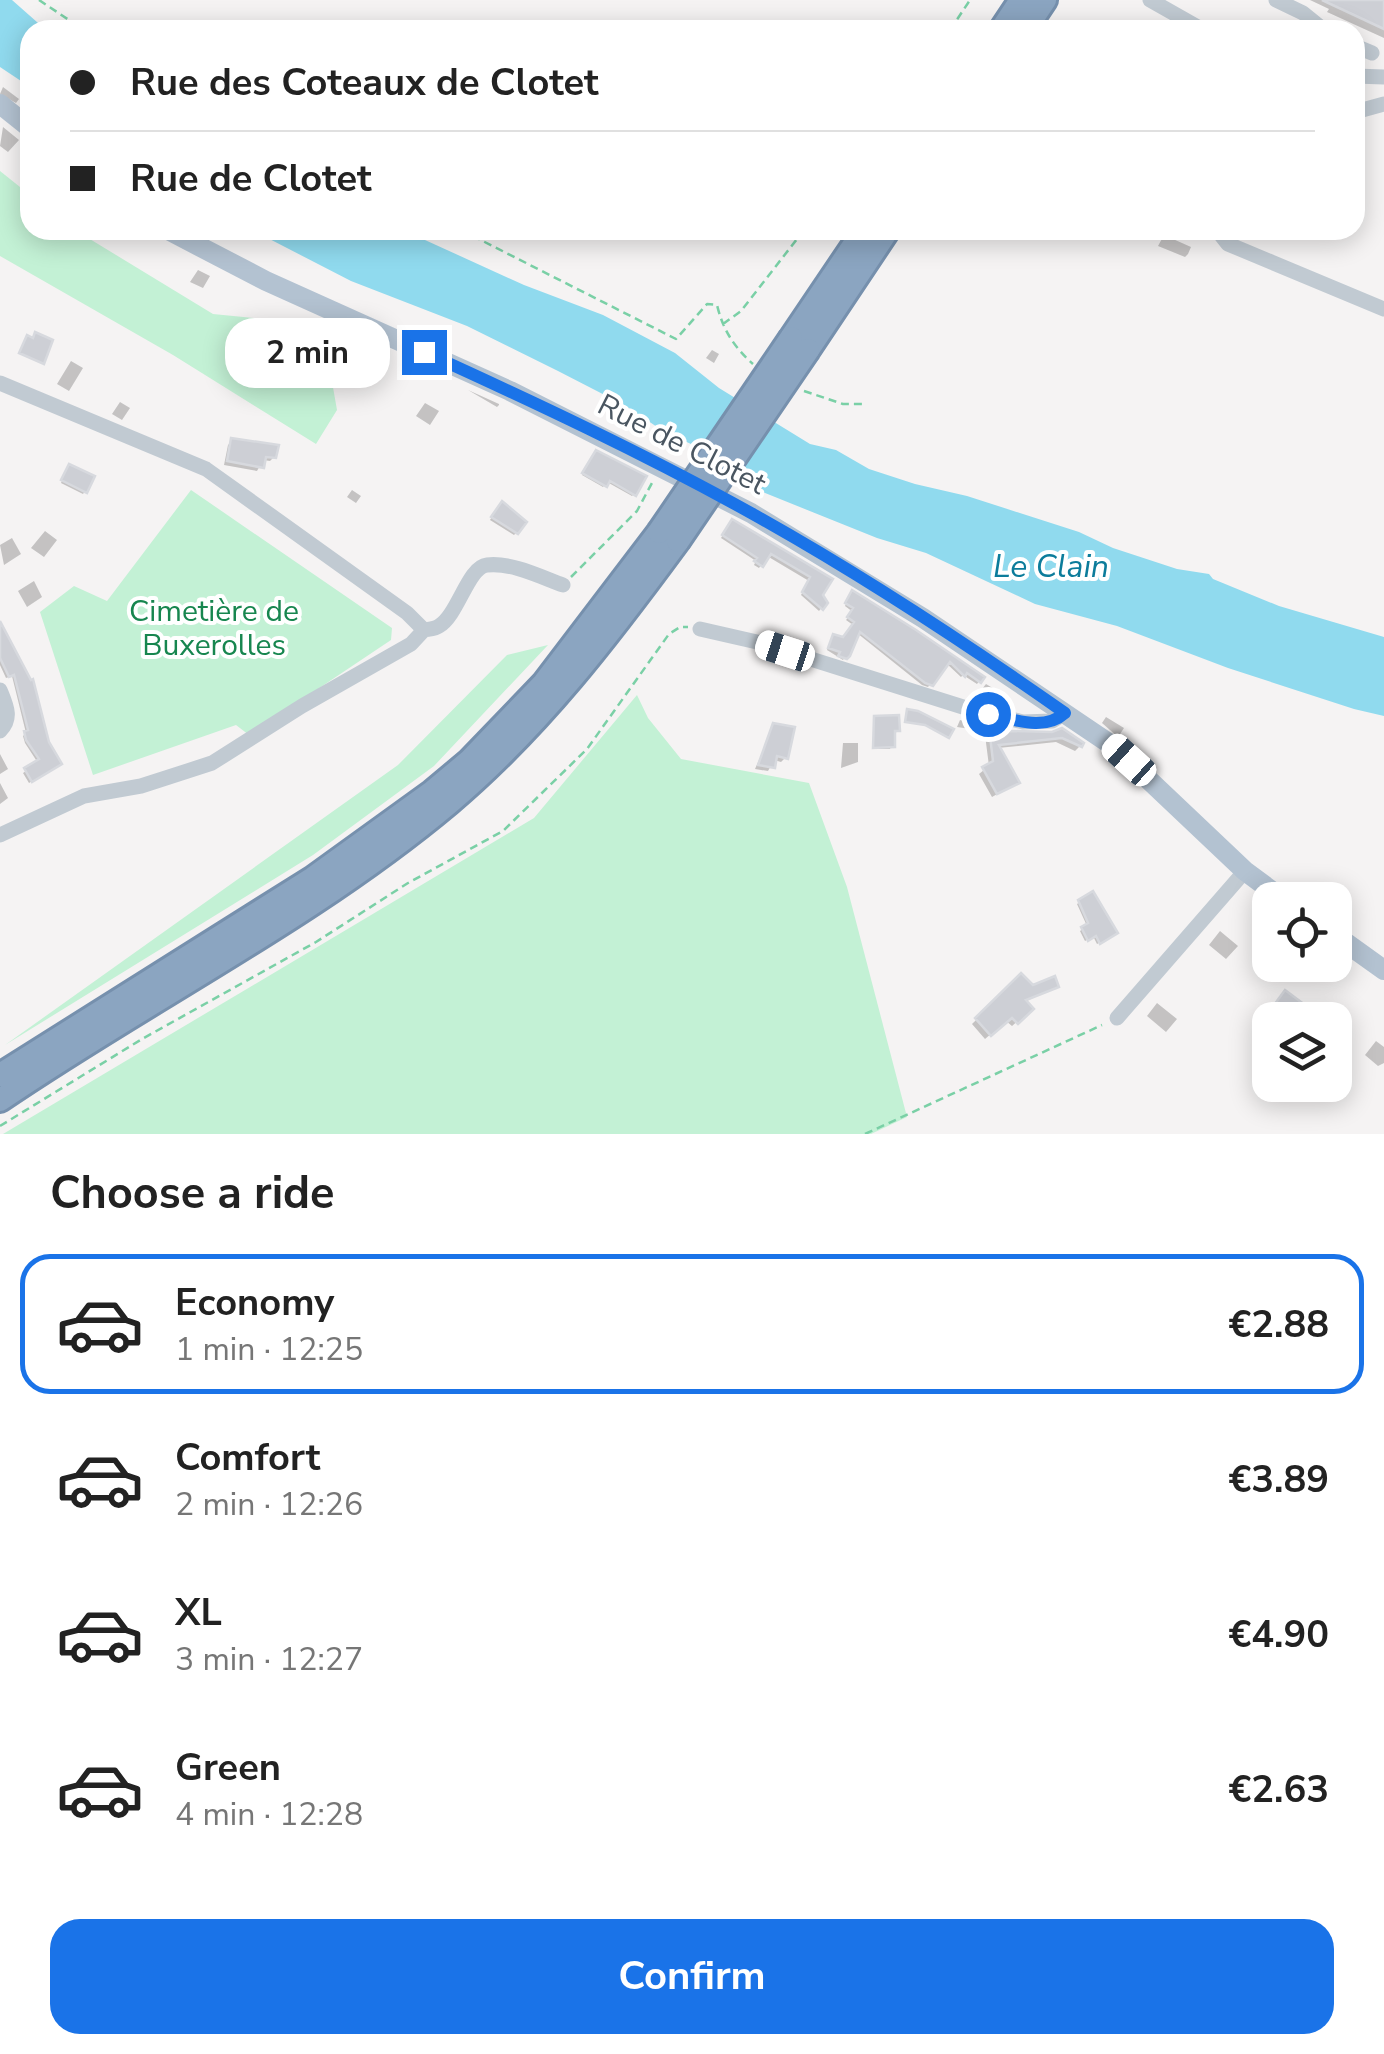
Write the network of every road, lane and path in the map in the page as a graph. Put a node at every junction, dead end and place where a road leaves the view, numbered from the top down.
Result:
1 (39, 0) edge
2 (1150, 0) edge
3 (1276, 0) edge
4 (69, 20) edge
5 (1185, 20) edge
6 (1312, 20) edge
7 (1365, 50) edge
8 (1372, 53) dead end
9 (0, 104) edge
10 (20, 120) edge
11 (187, 240) edge
12 (481, 240) edge
13 (796, 240) edge
14 (858, 240) edge
15 (880, 240) edge
16 (1225, 240) edge
17 (1384, 309) edge
18 (722, 325) junction
19 (799, 344) junction
20 (761, 369) dead end
21 (0, 383) edge
22 (796, 388) dead end
23 (866, 404) dead end
24 (661, 466) junction
25 (669, 536) junction
26 (563, 585) joint
27 (700, 629) joint
28 (424, 630) junction
29 (0, 690) edge
30 (1065, 713) junction
31 (0, 730) edge
32 (0, 835) edge
33 (1245, 871) junction
34 (1260, 882) edge
35 (1352, 948) edge
36 (1384, 970) edge
37 (1117, 1018) joint
38 (0, 1075) edge
39 (0, 1100) edge
40 (0, 1126) edge
41 (866, 1134) edge

1 - 4 path
2 - 5 street
3 - 6 street
7 - 8 street
9 - 10 main road
11 - 24 main road, Rue de Clotet
12 - 18 path
13 - 18 path
14 - 19 highway
15 - 19 highway
16 - 17 street
18 - 20 path
19 - 25 highway, bridge
21 - 28 street
22 - 23 path
24 - 26 path
24 - 30 main road, Rue de Clotet
25 - 38 highway
25 - 39 highway
26 - 28 street
27 - 30 street
27 - 40 path
28 - 32 street
29 - 31 street
30 - 33 main road, Rue de Clotet
33 - 34 main road, Rue de Clotet
33 - 37 street
35 - 36 main road
37 - 41 path

